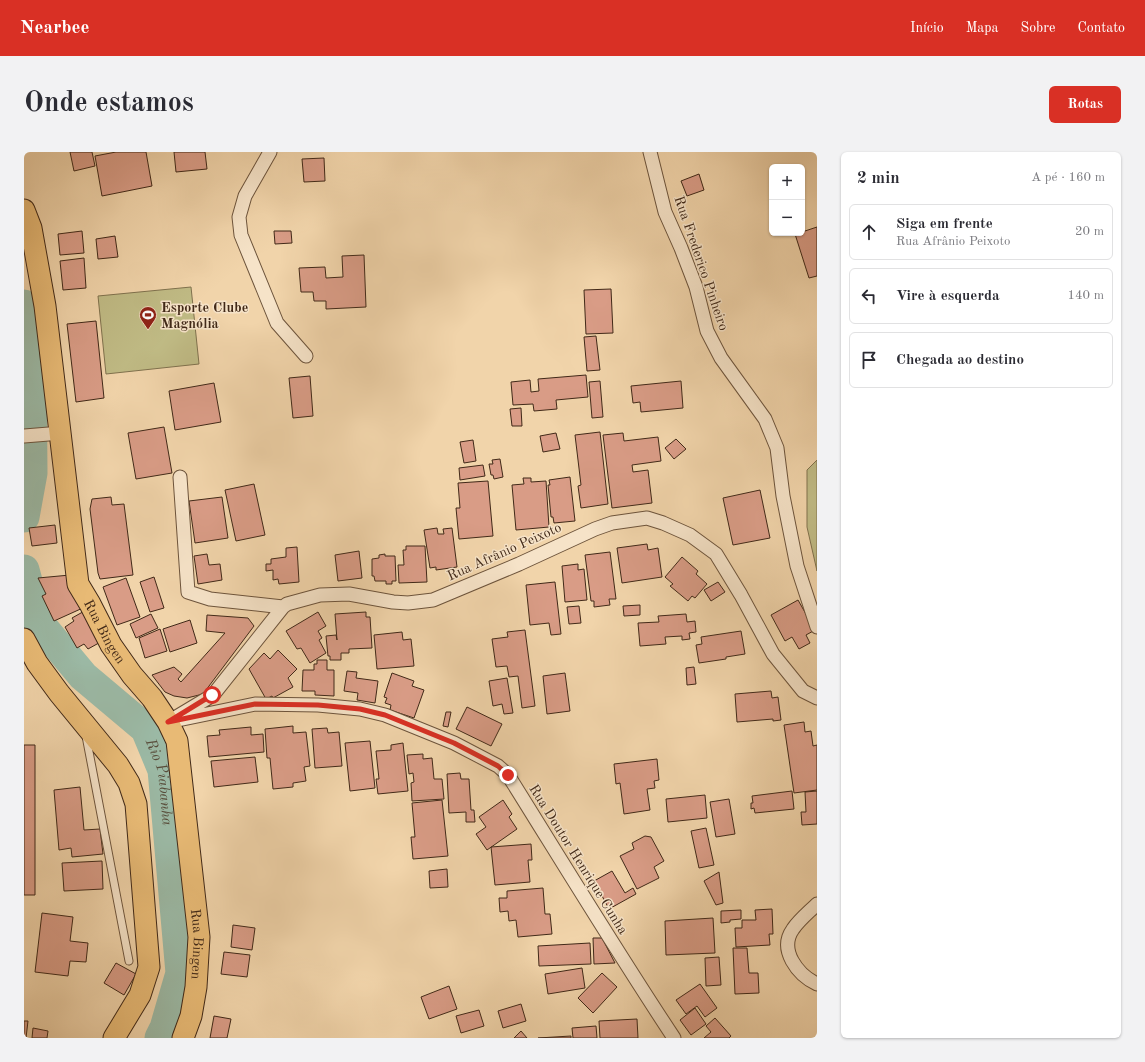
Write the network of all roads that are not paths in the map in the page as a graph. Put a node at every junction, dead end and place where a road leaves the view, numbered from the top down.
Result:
1 (270, 152) edge
2 (650, 152) edge
3 (24, 210) edge
4 (306, 356) dead end
5 (61, 433) junction
6 (24, 436) edge
7 (180, 477) dead end
8 (283, 607) junction
9 (817, 626) edge
10 (24, 639) edge
11 (817, 698) edge
12 (168, 722) junction
13 (84, 724) junction
14 (817, 904) edge
15 (129, 961) dead end
16 (817, 984) edge
17 (114, 1038) edge
18 (183, 1038) edge
19 (674, 1038) edge

1 - 4 street
2 - 9 street, Rua Frederico Pinheiro
3 - 5 main road, Rua Bingen
5 - 6 street
5 - 12 main road, Rua Bingen
7 - 8 street
8 - 11 street, Rua Afrânio Peixoto
8 - 12 street
10 - 13 main road
12 - 18 main road, Rua Bingen
12 - 19 street, Rua Doutor Henrique Cunha
13 - 15 lane
13 - 17 main road
14 - 16 street

